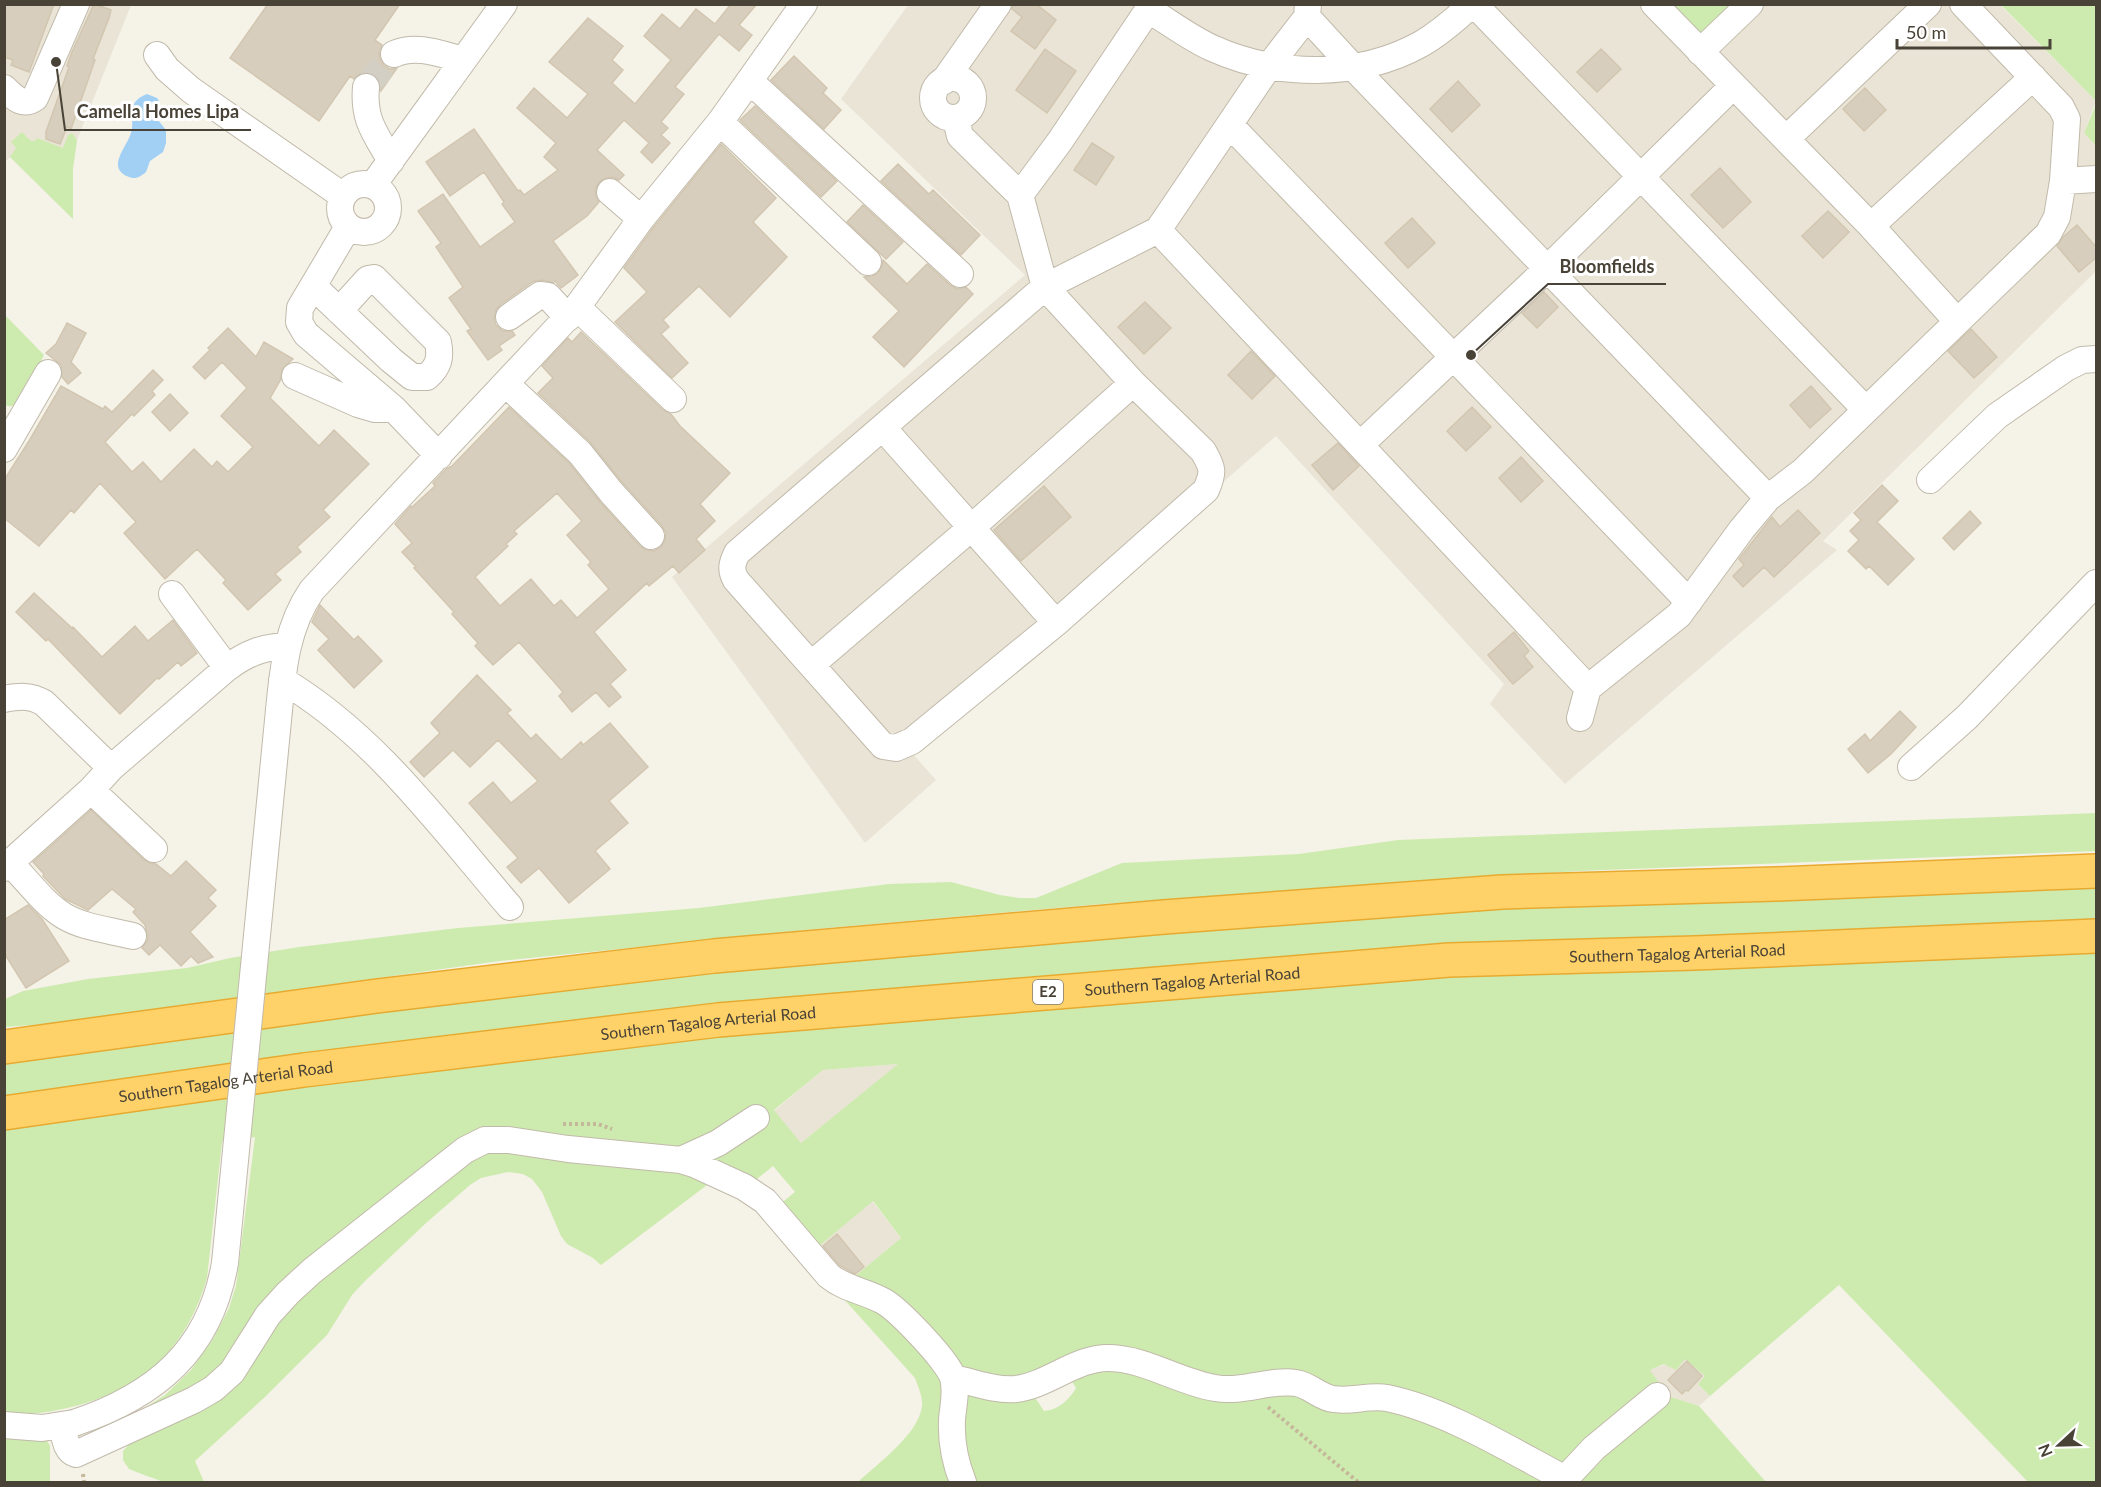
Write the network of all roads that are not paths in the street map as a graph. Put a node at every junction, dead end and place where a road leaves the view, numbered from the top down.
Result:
1 (76, 4) edge
2 (504, 4) edge
3 (804, 4) edge
4 (998, 4) edge
5 (1473, 4) edge
6 (1654, 4) edge
7 (1750, 4) edge
8 (1928, 4) edge
9 (1963, 4) edge
10 (1150, 7) edge
11 (1308, 10) edge
12 (1700, 52) junction
13 (394, 54) tunnel mouth
14 (157, 55) dead end
15 (463, 60) junction
16 (1269, 66) junction
17 (1352, 66) junction
18 (2033, 77) junction
19 (751, 82) junction
20 (366, 87) tunnel mouth
21 (1732, 87) junction
22 (4, 88) edge
23 (720, 122) junction
24 (1230, 125) junction
25 (1786, 139) junction
26 (391, 161) junction
27 (1640, 176) junction
28 (2097, 178) edge
29 (2063, 181) junction
30 (373, 185) junction
31 (610, 192) dead end
32 (1020, 195) junction
33 (343, 196) junction
34 (641, 219) junction
35 (1871, 226) junction
36 (348, 227) junction
37 (1158, 230) junction
38 (868, 262) dead end
39 (1547, 269) junction
40 (960, 274) dead end
41 (313, 286) junction
42 (1045, 287) junction
43 (339, 311) junction
44 (573, 312) junction
45 (509, 317) dead end
46 (1957, 321) junction
47 (1454, 358) junction
48 (2097, 359) edge
49 (391, 360) junction
50 (48, 373) dead end
51 (295, 376) dead end
52 (1133, 383) junction
53 (506, 384) junction
54 (367, 385) junction
55 (673, 399) dead end
56 (394, 409) junction
57 (1866, 410) junction
58 (884, 428) junction
59 (8, 434) edge
60 (1361, 444) junction
61 (439, 456) junction
62 (1929, 480) dead end
63 (1768, 498) junction
64 (971, 528) junction
65 (651, 536) dead end
66 (2097, 583) edge
67 (172, 594) dead end
68 (1689, 602) junction
69 (1056, 623) junction
70 (287, 646) junction
71 (812, 664) junction
72 (227, 668) junction
73 (282, 680) junction
74 (1588, 688) junction
75 (4, 699) edge
76 (1580, 718) dead end
77 (1911, 767) dead end
78 (111, 768) junction
79 (91, 789) junction
80 (154, 849) dead end
81 (7, 865) edge
82 (2097, 870) edge
83 (510, 907) dead end
84 (133, 936) dead end
85 (2097, 936) edge
86 (53, 1041) junction
87 (4, 1042) edge
88 (4, 1047) edge
89 (4, 1113) edge
90 (756, 1119) dead end
91 (681, 1160) junction
92 (953, 1378) junction
93 (1657, 1396) dead end
94 (68, 1424) junction
95 (4, 1425) edge
96 (1568, 1481) edge
97 (963, 1482) edge

1 - 22 street
2 - 15 street
3 - 19 street
4 - 32 street
5 - 17 street
5 - 27 street
6 - 12 street
7 - 12 street
8 - 25 street
9 - 18 street
10 - 16 street
10 - 32 street
11 - 16 street
11 - 17 street
12 - 21 street
13 - 15 street
14 - 33 street
15 - 26 street
16 - 17 street
16 - 24 street
17 - 39 street
18 - 29 street
18 - 35 street
19 - 23 street
19 - 40 street
20 - 26 street
21 - 25 street
21 - 27 street
23 - 34 street
23 - 38 street
24 - 37 street
24 - 47 street
25 - 35 street
26 - 30 street
27 - 39 street
27 - 57 street
28 - 29 street
29 - 46 street
30 - 33 street
30 - 36 street
31 - 34 street
32 - 42 street
33 - 36 street
34 - 44 street
35 - 46 street
36 - 41 street
37 - 42 street
37 - 60 street
39 - 47 street
39 - 63 street
41 - 43 street
41 - 54 street
42 - 52 street
42 - 58 street
43 - 49 street
43 - 49 street
44 - 45 street
44 - 53 street
44 - 55 street
46 - 57 street
47 - 60 street
47 - 68 street
48 - 62 street
49 - 54 street
50 - 59 street
51 - 56 street
52 - 64 street
52 - 69 street
53 - 61 street
53 - 65 street
54 - 56 street
56 - 61 street
57 - 63 street
58 - 64 street
58 - 71 street
60 - 74 street
61 - 70 street
63 - 68 street
64 - 69 street
64 - 71 street
66 - 77 street
67 - 72 street
68 - 74 street
69 - 71 street
70 - 72 street
70 - 73 street
72 - 78 street
73 - 83 street
73 - 94 street, bridge
74 - 76 street
75 - 78 street
78 - 79 street
79 - 80 street
79 - 81 street
81 - 84 street
82 - 86 highway
85 - 89 highway, Southern Tagalog Arterial Road / E2
86 - 87 highway
86 - 88 highway
90 - 91 street
91 - 92 street
91 - 94 street
92 - 96 street
92 - 97 street
93 - 96 street
94 - 95 street

